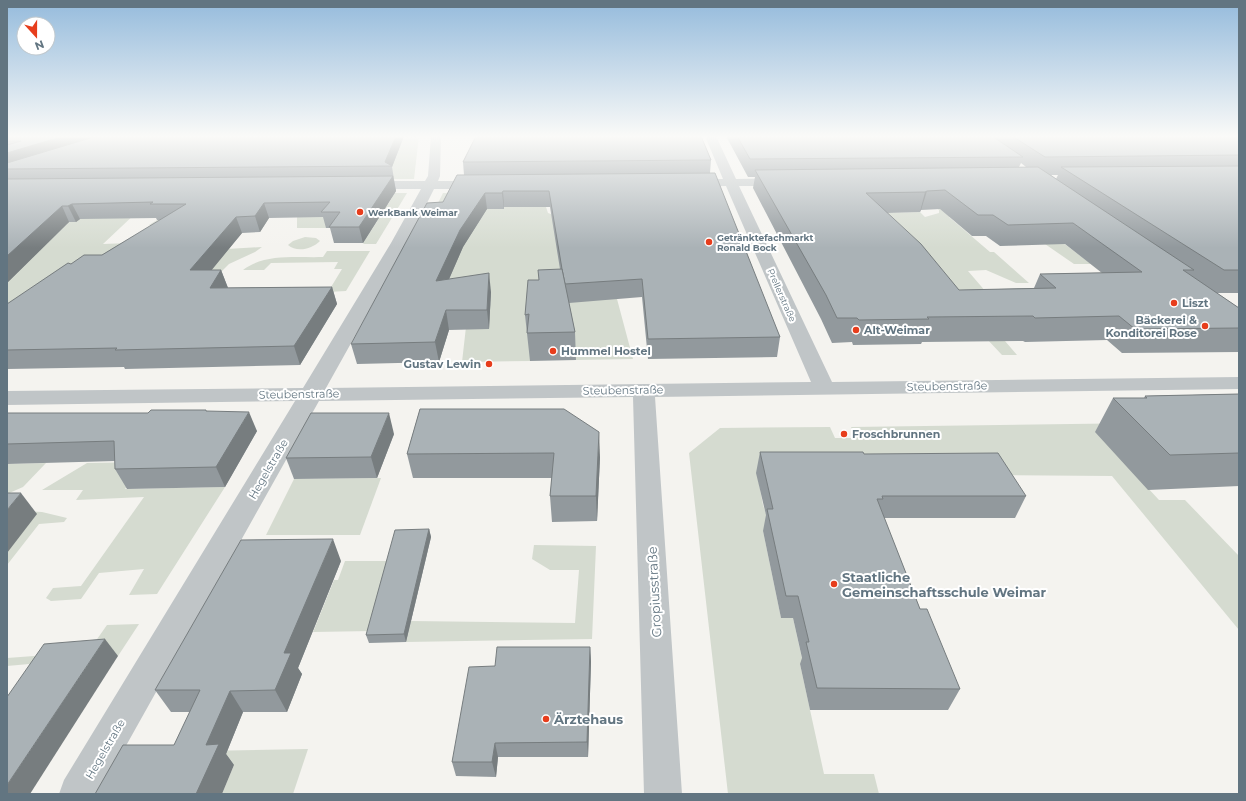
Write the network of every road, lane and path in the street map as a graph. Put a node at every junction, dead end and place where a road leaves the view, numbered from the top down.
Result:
1 (434, 173) edge
2 (727, 173) edge
3 (796, 182) edge
4 (676, 183) edge
5 (732, 183) junction
6 (494, 184) edge
7 (352, 185) edge
8 (430, 185) junction
9 (1239, 383) edge
10 (824, 388) junction
11 (644, 390) junction
12 (312, 394) junction
13 (7, 398) edge
14 (78, 794) edge
15 (664, 794) edge

1 - 8 street, Hegelstraße
2 - 5 street, Prellerstraße
3 - 5 street
4 - 5 street
5 - 10 street, Prellerstraße
6 - 8 street
7 - 8 street
8 - 12 street, Hegelstraße
9 - 10 street, Steubenstraße
10 - 11 street, Steubenstraße
11 - 12 street, Steubenstraße
11 - 15 street, Gropiusstraße
12 - 13 street, Steubenstraße
12 - 14 street, Hegelstraße

